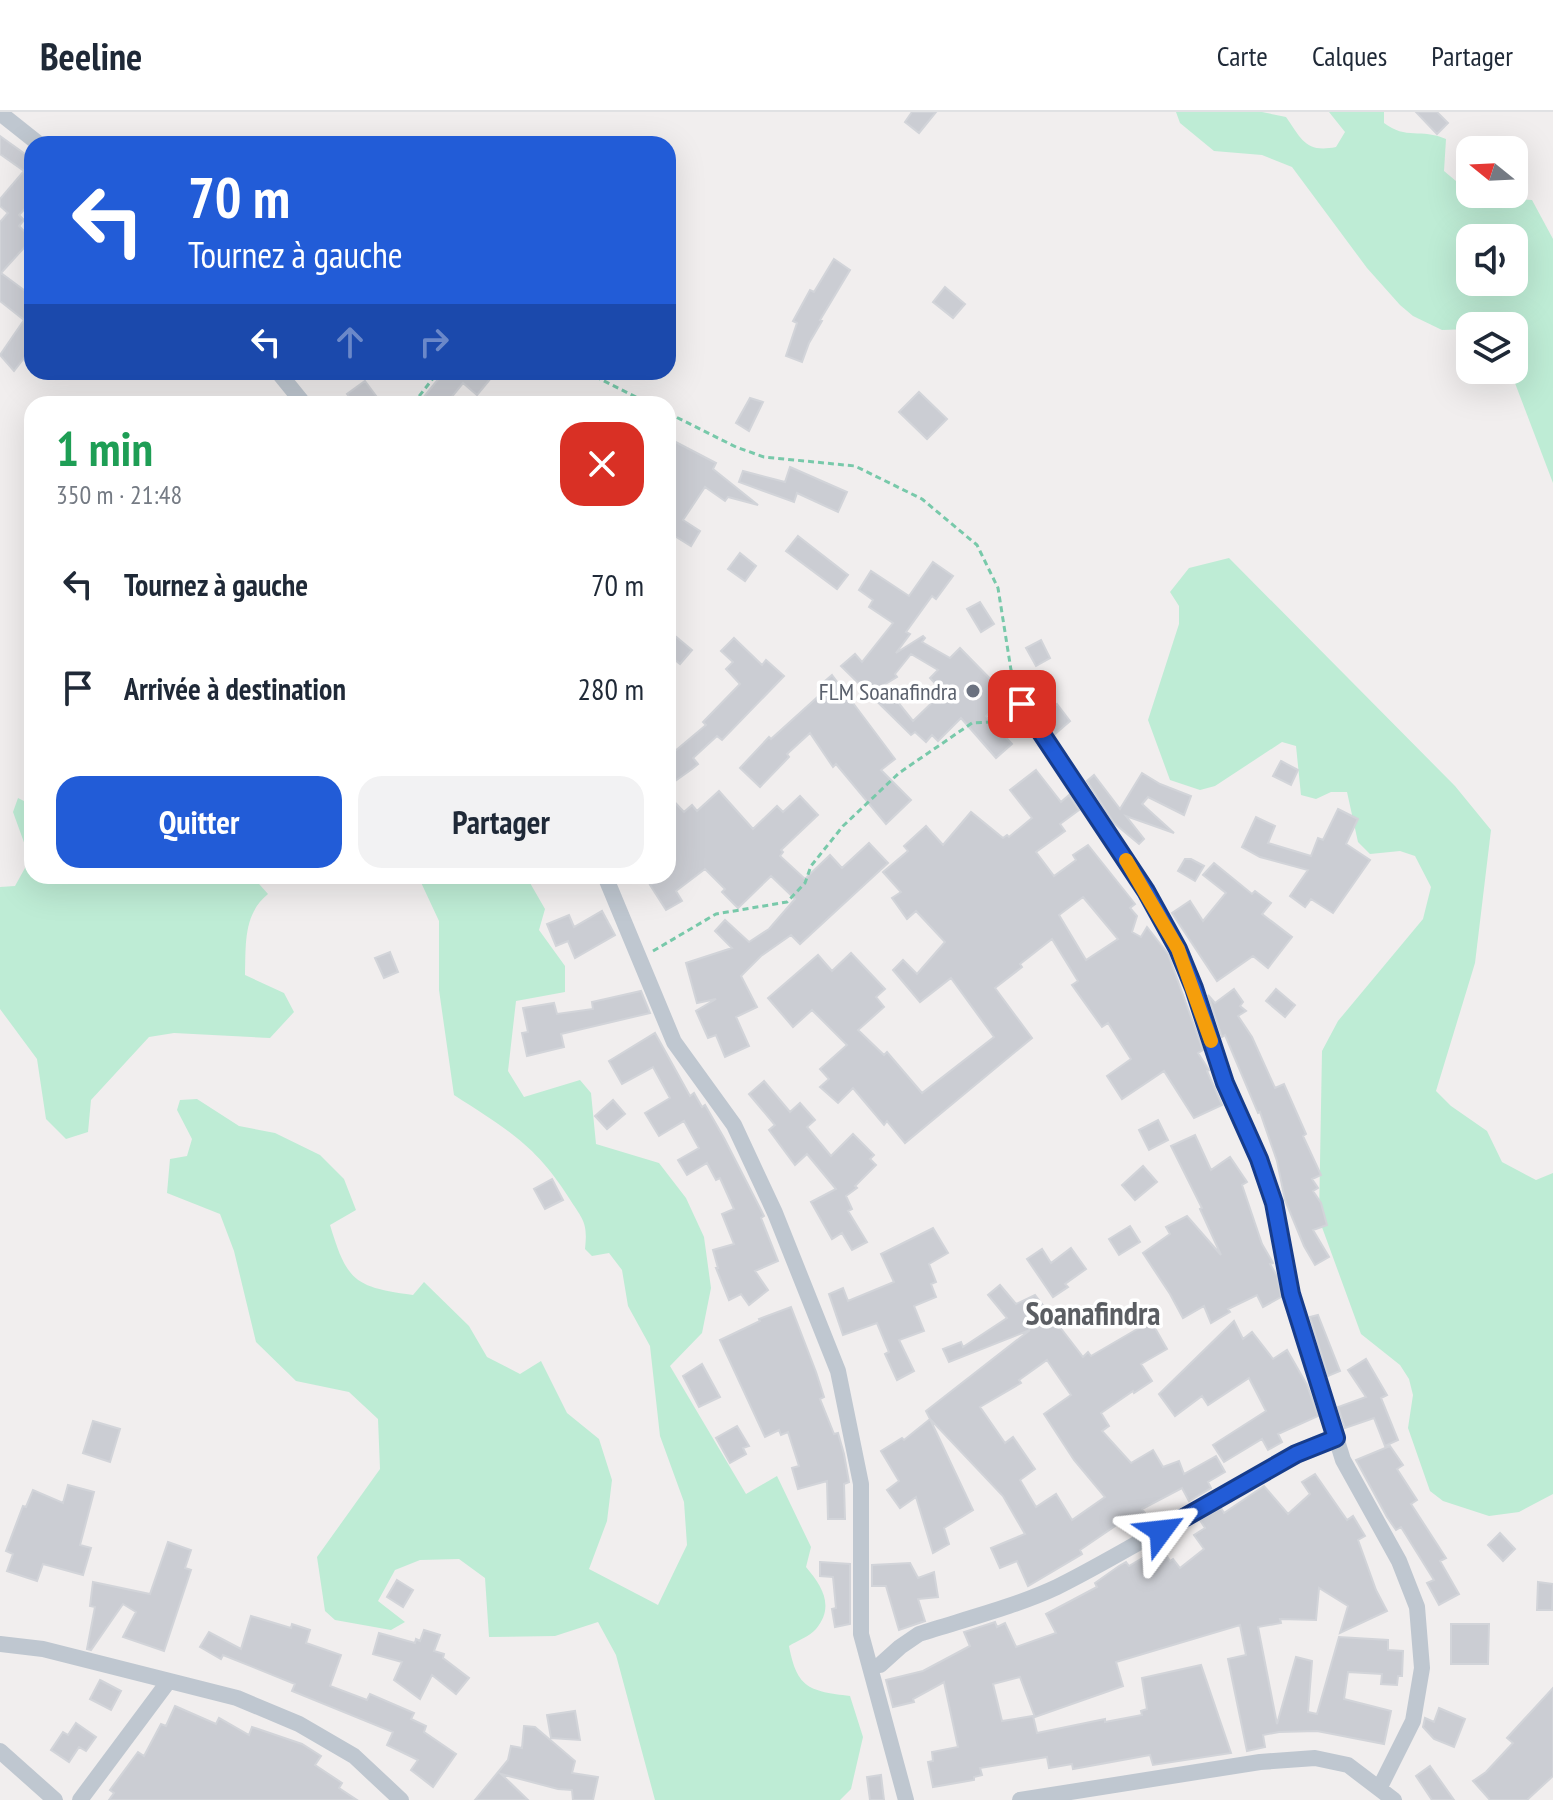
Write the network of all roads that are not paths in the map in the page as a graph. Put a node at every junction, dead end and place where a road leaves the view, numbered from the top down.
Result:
1 (0, 113) edge
2 (29, 136) edge
3 (284, 380) edge
4 (298, 396) edge
5 (1022, 704) road end
6 (608, 884) edge
7 (1336, 1438) junction
8 (0, 1644) edge
9 (880, 1665) dead end
10 (168, 1682) junction
11 (0, 1751) edge
12 (1380, 1787) junction
13 (55, 1800) edge
14 (80, 1800) edge
15 (401, 1800) edge
16 (906, 1800) edge
17 (1020, 1800) edge
18 (1394, 1800) edge

1 - 2 street
3 - 4 street
5 - 7 street
6 - 16 street
7 - 9 street
7 - 12 street
8 - 10 street
10 - 14 street
10 - 15 street
11 - 13 street
12 - 17 street
12 - 18 street

